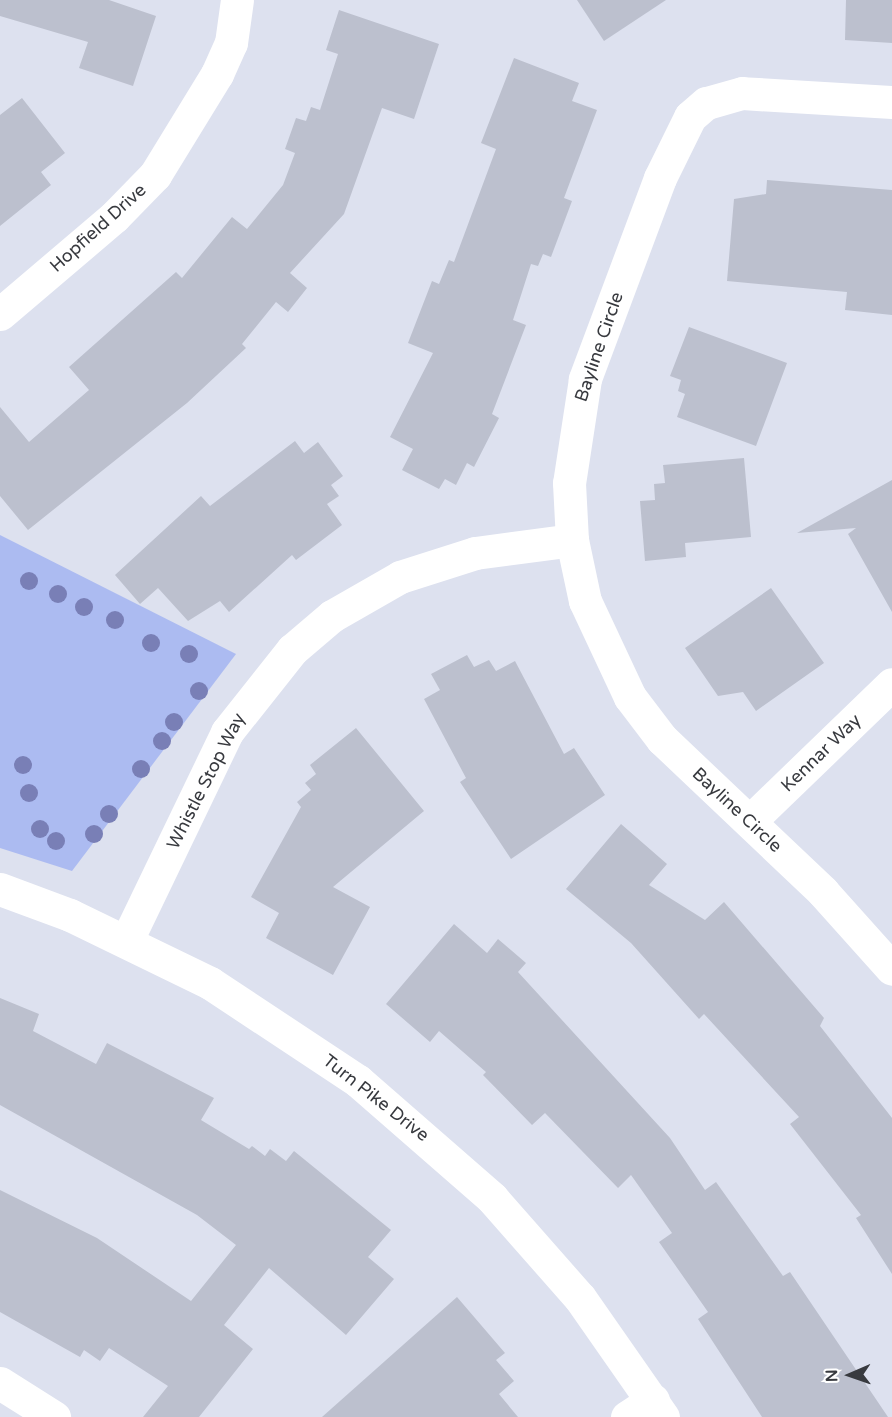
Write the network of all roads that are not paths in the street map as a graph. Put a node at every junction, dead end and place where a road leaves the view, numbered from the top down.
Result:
1 (237, 0) edge
2 (892, 102) edge
3 (0, 314) edge
4 (572, 540) junction
5 (892, 684) edge
6 (750, 821) junction
7 (0, 889) edge
8 (127, 940) junction
9 (892, 969) edge
10 (0, 1383) edge
11 (648, 1412) edge
12 (54, 1417) edge

1 - 3 street, Hopfield Drive
2 - 4 street, Bayline Circle
4 - 6 street, Bayline Circle
4 - 8 street, Whistle Stop Way
5 - 6 street, Kennar Way
6 - 9 street, Bayline Circle
7 - 8 street, Turn Pike Drive
8 - 11 street, Turn Pike Drive
10 - 12 street

